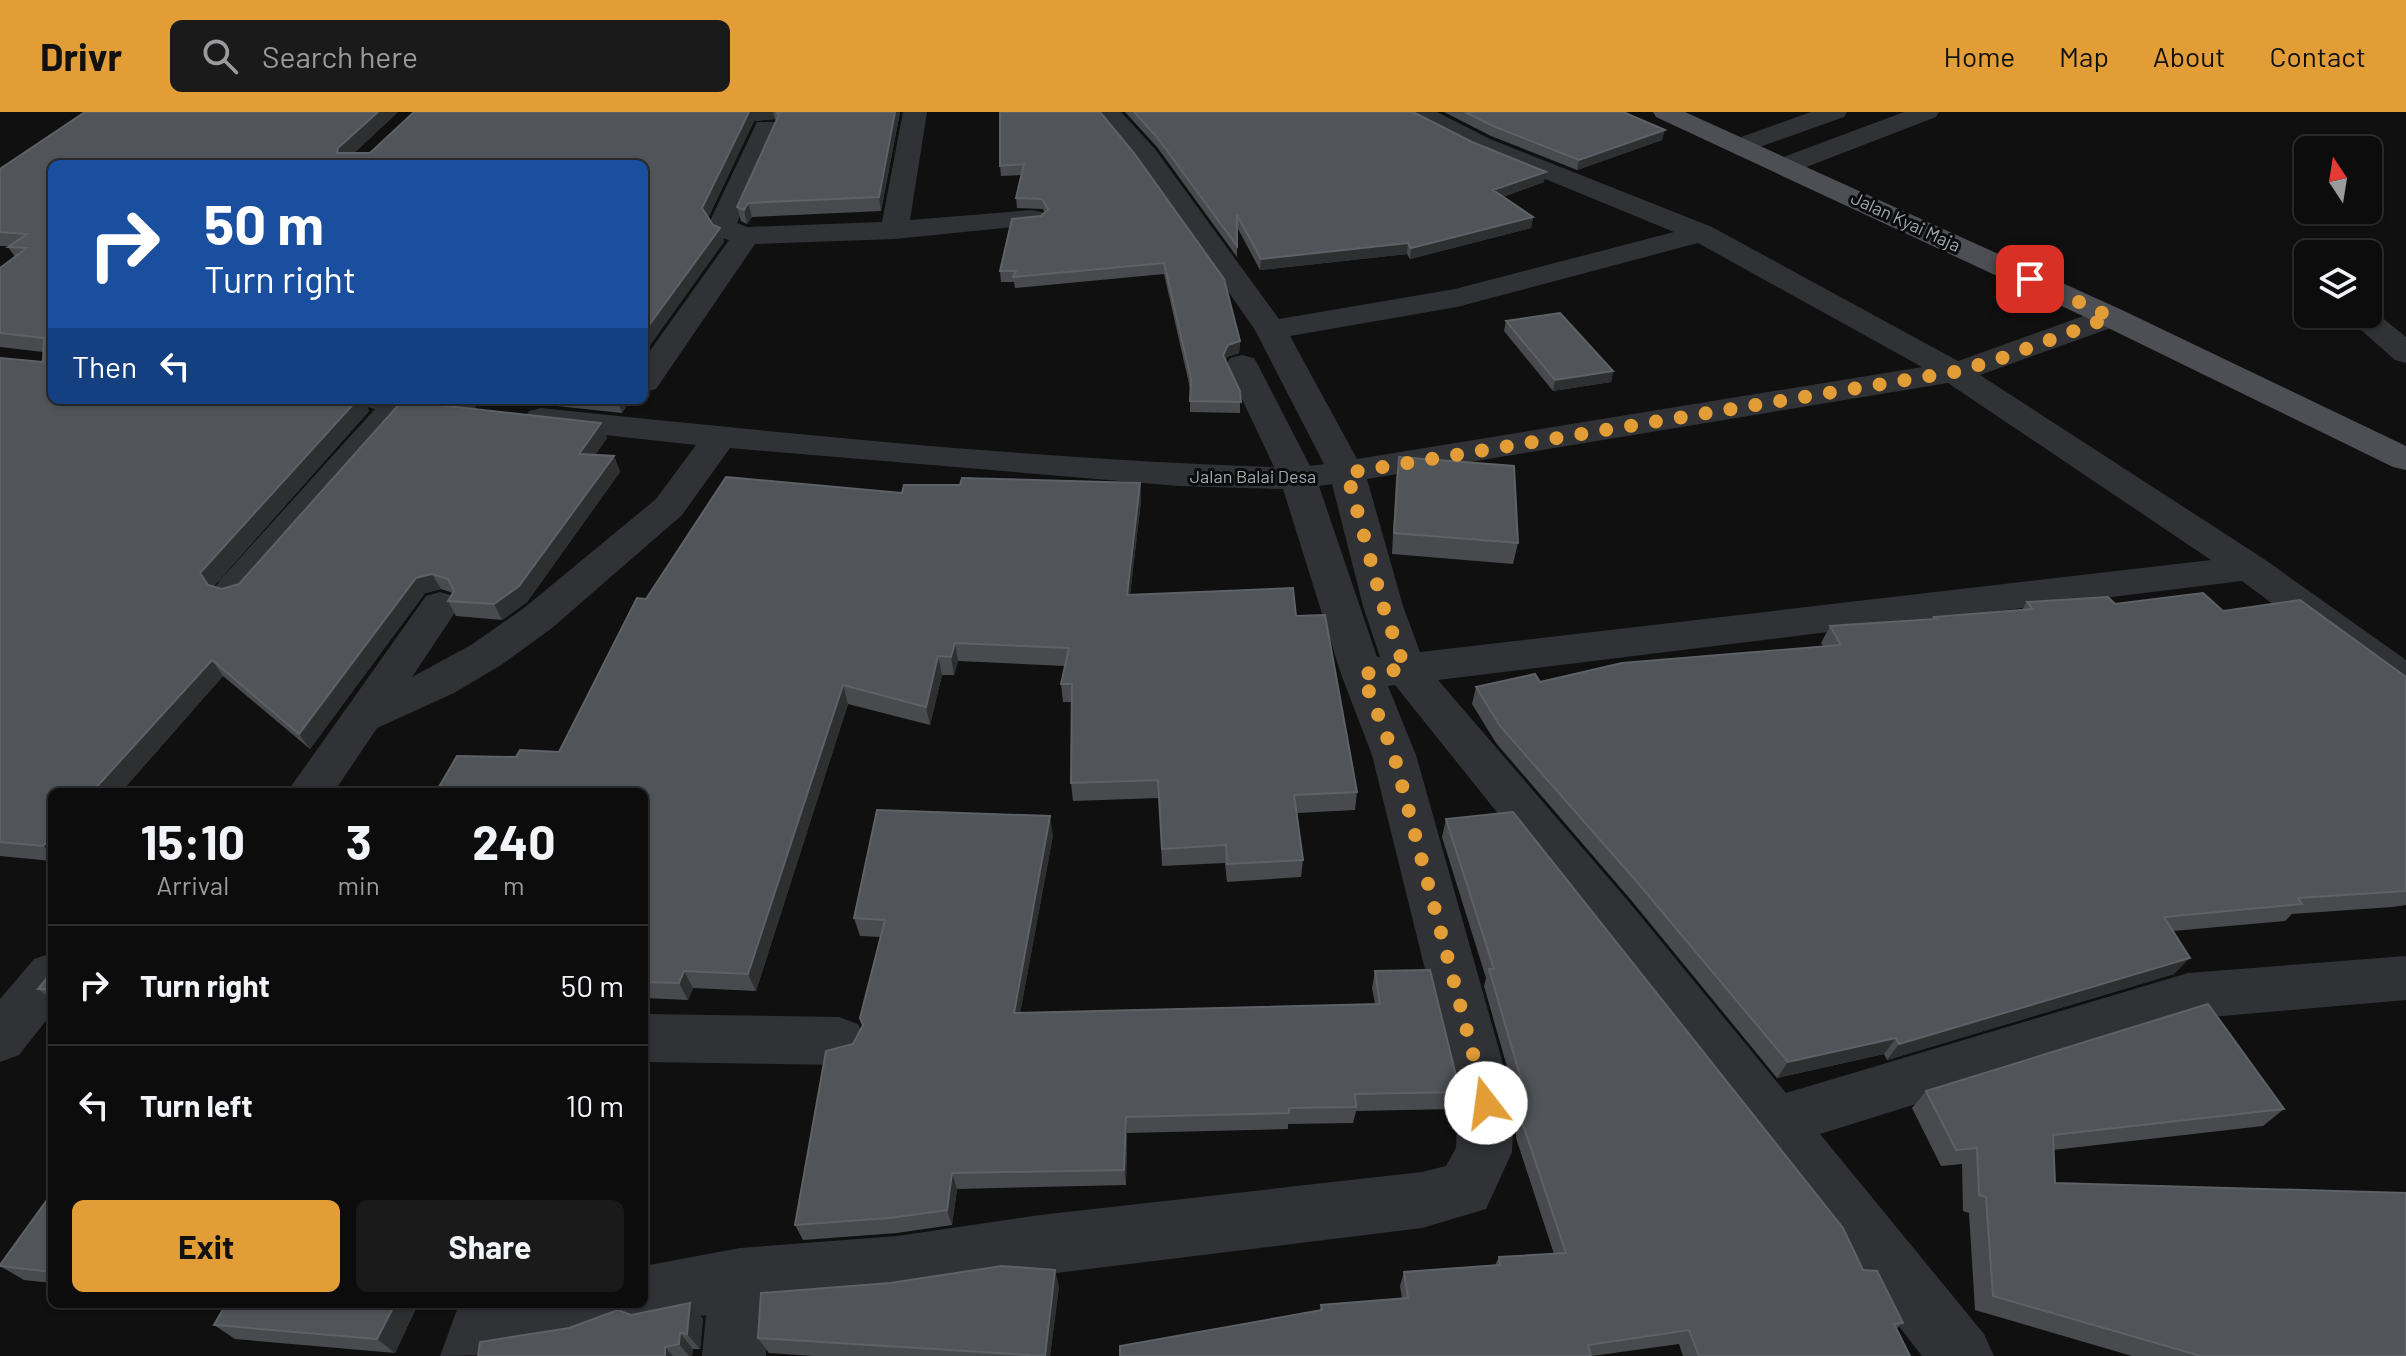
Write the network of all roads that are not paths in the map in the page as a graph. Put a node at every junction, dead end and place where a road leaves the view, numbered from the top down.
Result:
1 (915, 112) edge
2 (1108, 112) edge
3 (1418, 112) edge
4 (1665, 112) edge
5 (1835, 112) edge
6 (1927, 112) edge
7 (766, 127) dead end
8 (1761, 155) junction
9 (1032, 218) edge
10 (895, 230) junction
11 (1702, 233) junction
12 (746, 236) junction
13 (2111, 317) junction
14 (2375, 328) edge
15 (1271, 330) junction
16 (2406, 353) edge
17 (1242, 365) dead end
18 (1954, 372) junction
19 (648, 376) edge
20 (387, 404) edge
21 (415, 404) edge
22 (623, 413) edge
23 (720, 437) junction
24 (2406, 459) edge
25 (1347, 473) junction
26 (1298, 479) junction
27 (2250, 568) junction
28 (234, 589) edge
29 (440, 605) dead end
30 (1384, 671) junction
31 (2406, 681) edge
32 (362, 717) junction
33 (313, 788) edge
34 (2406, 978) edge
35 (48, 980) edge
36 (0, 1038) edge
37 (648, 1038) edge
38 (839, 1041) dead end
39 (1775, 1122) junction
40 (740, 1278) junction
41 (648, 1296) edge
42 (587, 1308) edge
43 (480, 1330) edge
44 (734, 1356) edge
45 (1962, 1356) edge

1 - 10 street
2 - 15 street
3 - 11 street
4 - 8 main road, Jalan Kyai Maja
5 - 8 street
6 - 8 street
7 - 12 street
8 - 13 main road, Jalan Kyai Maja
9 - 10 street
10 - 12 street
11 - 15 street
11 - 18 street
12 - 19 street
13 - 18 street, Jalan Balai Desa
13 - 24 main road, Jalan Kyai Maja
14 - 16 street
15 - 25 street
17 - 26 street
18 - 25 street, Jalan Balai Desa
18 - 27 street
20 - 28 street
21 - 22 street, Jalan Balai Desa
22 - 23 street, Jalan Balai Desa
23 - 26 street, Jalan Balai Desa
23 - 32 street
25 - 26 street, Jalan Balai Desa
25 - 30 street
26 - 30 street
27 - 30 street
27 - 31 street
29 - 32 street
30 - 39 street
30 - 40 street
32 - 33 street
34 - 39 street
35 - 36 street
37 - 38 street
39 - 45 street
40 - 41 street
40 - 44 street
42 - 43 street

